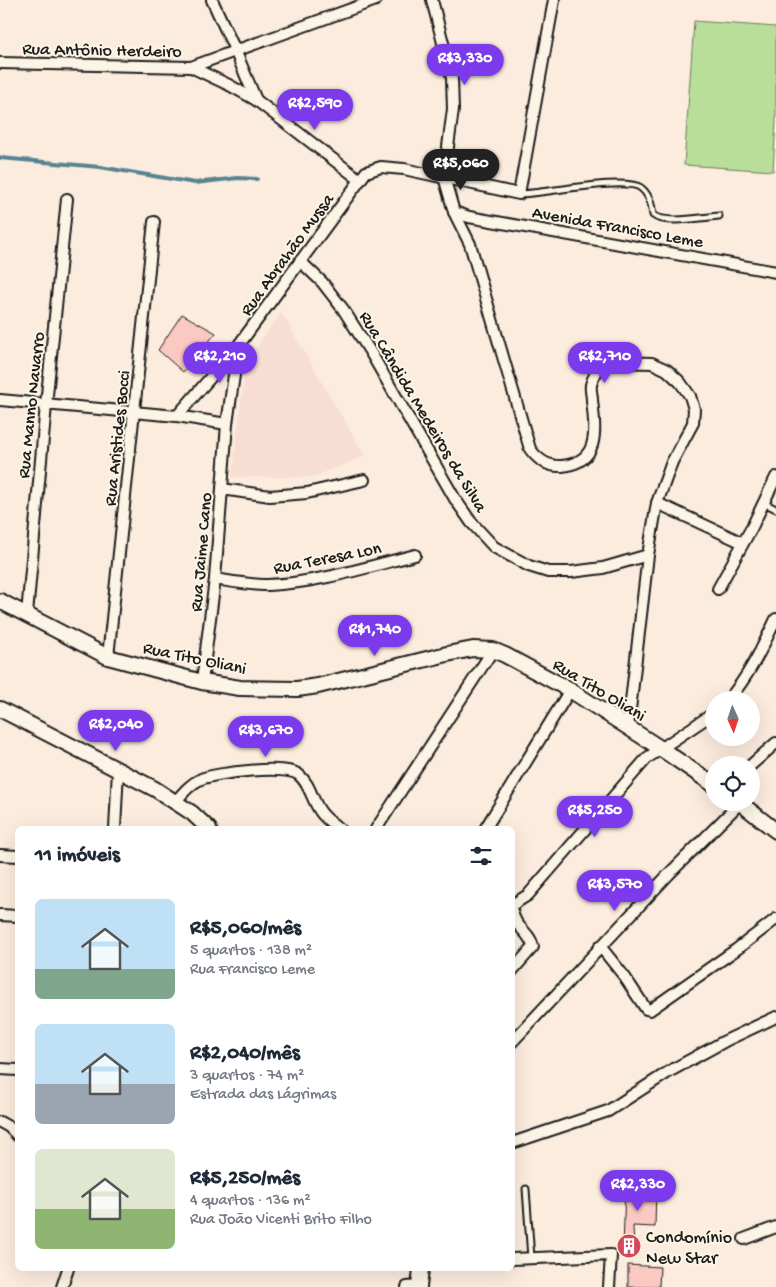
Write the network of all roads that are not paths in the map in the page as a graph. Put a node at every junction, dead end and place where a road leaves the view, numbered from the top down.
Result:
1 (212, 0) edge
2 (376, 0) edge
3 (432, 0) edge
4 (554, 0) edge
5 (235, 50) junction
6 (0, 64) edge
7 (190, 67) junction
8 (256, 100) junction
9 (444, 177) junction
10 (360, 180) junction
11 (519, 194) junction
12 (67, 199) dead end
13 (454, 212) junction
14 (719, 216) dead end
15 (154, 222) dead end
16 (300, 261) junction
17 (776, 272) edge
18 (238, 346) junction
19 (0, 400) edge
20 (46, 405) junction
21 (135, 412) junction
22 (177, 416) junction
23 (227, 424) junction
24 (776, 477) edge
25 (364, 480) dead end
26 (222, 489) junction
27 (657, 503) junction
28 (764, 503) junction
29 (776, 509) edge
30 (742, 543) junction
31 (415, 555) dead end
32 (648, 555) junction
33 (215, 579) junction
34 (718, 589) dead end
35 (0, 601) edge
36 (27, 614) junction
37 (776, 619) edge
38 (493, 650) junction
39 (108, 657) junction
40 (202, 682) junction
41 (570, 690) junction
42 (736, 691) edge
43 (0, 709) edge
44 (705, 719) edge
45 (628, 727) junction
46 (776, 743) edge
47 (660, 748) junction
48 (760, 757) edge
49 (118, 769) junction
50 (705, 779) edge
51 (175, 802) junction
52 (731, 811) edge
53 (750, 811) edge
54 (115, 826) edge
55 (206, 826) edge
56 (336, 826) edge
57 (378, 826) edge
58 (487, 826) edge
59 (776, 831) edge
60 (0, 855) edge
61 (15, 856) edge
62 (515, 903) edge
63 (0, 916) edge
64 (15, 916) edge
65 (776, 919) edge
66 (515, 921) edge
67 (600, 946) junction
68 (515, 968) edge
69 (776, 1017) edge
70 (515, 1039) edge
71 (0, 1069) edge
72 (15, 1070) edge
73 (0, 1122) edge
74 (15, 1133) edge
75 (515, 1142) edge
76 (526, 1189) dead end
77 (776, 1227) edge
78 (744, 1239) dead end
79 (531, 1258) junction
80 (515, 1259) edge
81 (67, 1271) edge
82 (420, 1271) edge
83 (62, 1287) edge
84 (415, 1287) edge
85 (609, 1287) edge

1 - 5 street
2 - 5 street
3 - 9 street
4 - 11 street
5 - 7 street
5 - 8 street
6 - 7 street, Rua Antônio Herdeiro
7 - 8 street, Rua Antônio Herdeiro
8 - 10 street
9 - 10 street
9 - 11 street
9 - 13 street
10 - 16 street, Rua Abrahão Mussa
11 - 14 lane
12 - 20 street, Rua Manno Navarro
13 - 17 street, Avenida Francisco Leme
13 - 27 street
15 - 21 street, Rua Aristides Bocci
16 - 18 street, Rua Abrahão Mussa
16 - 32 street, Rua Cândida Medeiros da Silva
18 - 22 street, Rua Abrahão Mussa
18 - 23 street, Rua Jaime Cano
19 - 20 street
20 - 21 street
20 - 36 street, Rua Manno Navarro
21 - 22 street
21 - 39 street, Rua Aristides Bocci
22 - 23 street
23 - 26 street, Rua Jaime Cano
24 - 28 street
25 - 26 street
26 - 33 street, Rua Jaime Cano
27 - 30 street
27 - 32 street
28 - 29 lane
28 - 30 street
30 - 34 street
31 - 33 street, Rua Teresa Lon
32 - 45 street
33 - 40 street, Rua Jaime Cano
35 - 36 street, Rua Tito Oliani
36 - 39 street, Rua Tito Oliani
37 - 42 street
38 - 40 street, Rua Tito Oliani
38 - 41 street, Rua Tito Oliani
38 - 57 street
39 - 40 street, Rua Tito Oliani
41 - 45 street, Rua Tito Oliani
41 - 58 street
43 - 49 street
44 - 47 street
45 - 47 street, Rua Tito Oliani
46 - 48 street
47 - 50 street, Rua Tito Oliani
47 - 62 street
49 - 51 street
49 - 54 street
51 - 55 street
51 - 56 street
52 - 67 street
53 - 59 street
60 - 61 street
63 - 64 street
65 - 67 street
66 - 68 street
67 - 70 street
69 - 75 street
71 - 72 street
73 - 74 street
76 - 79 lane
77 - 78 street
79 - 80 street
79 - 85 street
81 - 83 street
82 - 84 street

